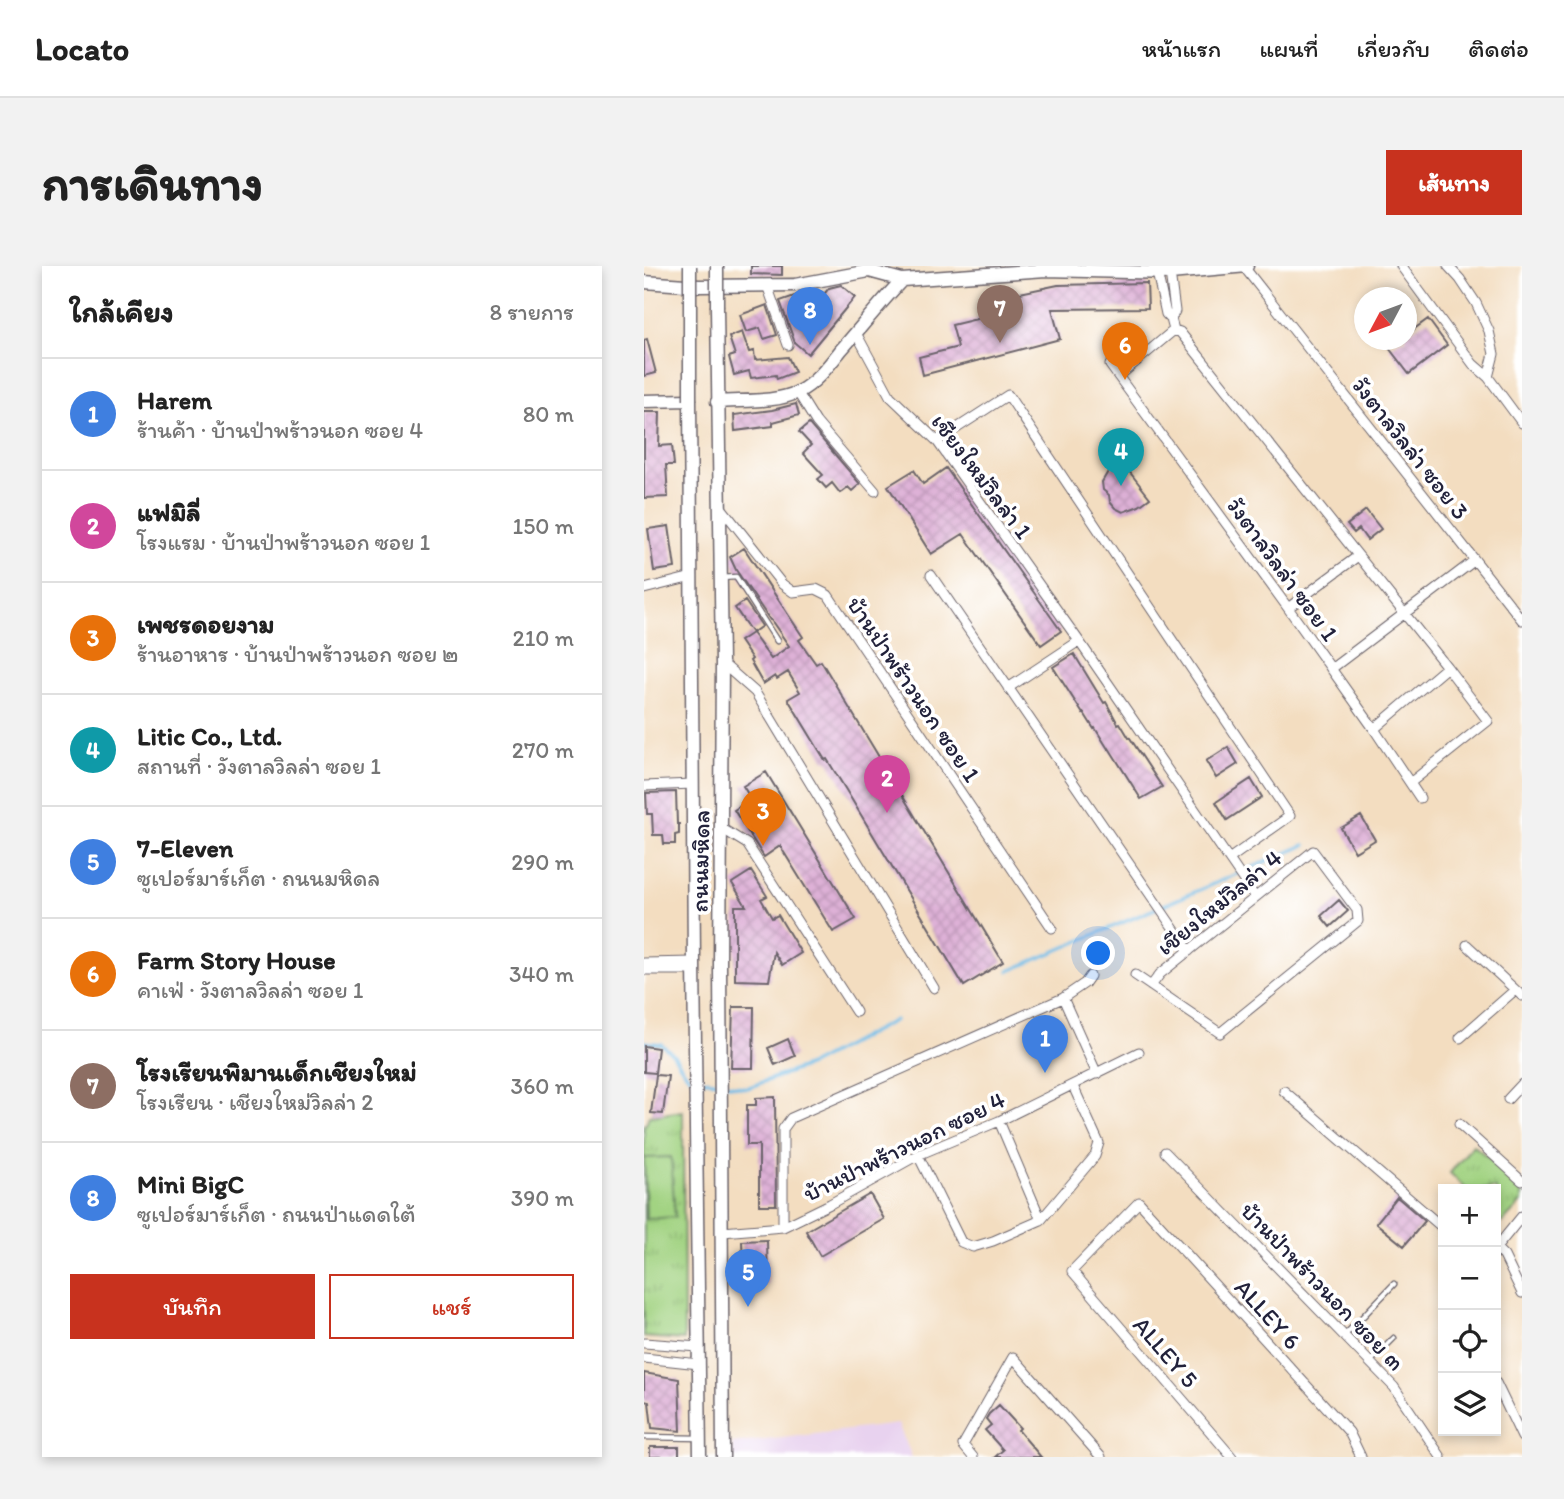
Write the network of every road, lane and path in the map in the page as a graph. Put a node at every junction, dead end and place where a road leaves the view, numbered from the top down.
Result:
1 (690, 266) edge
2 (717, 266) edge
3 (1246, 266) edge
4 (1401, 266) edge
5 (1448, 266) edge
6 (1163, 273) junction
7 (902, 279) junction
8 (644, 282) edge
9 (767, 285) junction
10 (1177, 331) junction
11 (856, 334) junction
12 (788, 345) dead end
13 (1110, 365) dead end
14 (1119, 376) junction
15 (1488, 377) junction
16 (798, 393) junction
17 (690, 400) junction
18 (644, 401) edge
19 (717, 402) junction
20 (1522, 423) edge
21 (937, 441) junction
22 (875, 491) dead end
23 (720, 506) junction
24 (1358, 556) junction
25 (1475, 560) junction
26 (931, 575) dead end
27 (692, 578) junction
28 (720, 578) junction
29 (644, 589) edge
30 (1288, 608) junction
31 (1404, 614) junction
32 (1522, 620) edge
33 (777, 641) dead end
34 (1079, 641) junction
35 (722, 663) junction
36 (1447, 667) junction
37 (1331, 669) junction
38 (1009, 688) junction
39 (1374, 729) junction
40 (1410, 783) junction
41 (693, 784) junction
42 (644, 786) edge
43 (1420, 798) dead end
44 (721, 828) junction
45 (1229, 859) junction
46 (1255, 897) junction
47 (1052, 929) dead end
48 (1467, 945) dead end
49 (1189, 951) junction
50 (644, 963) edge
51 (694, 966) junction
52 (644, 970) edge
53 (1135, 975) dead end
54 (1090, 976) dead end
55 (1152, 986) junction
56 (934, 988) dead end
57 (1518, 993) edge
58 (1063, 998) junction
59 (856, 1012) dead end
60 (1461, 1038) dead end
61 (1139, 1052) dead end
62 (1097, 1074) junction
63 (1522, 1084) edge
64 (1073, 1086) junction
65 (1284, 1091) dead end
66 (1508, 1099) dead end
67 (999, 1121) junction
68 (1459, 1124) dead end
69 (1165, 1152) dead end
70 (918, 1155) junction
71 (1522, 1181) edge
72 (1522, 1216) edge
73 (1041, 1220) junction
74 (1438, 1224) edge
75 (783, 1227) junction
76 (722, 1233) junction
77 (1497, 1247) edge
78 (1501, 1253) edge
79 (1072, 1271) joint
80 (1519, 1281) edge
81 (1394, 1284) dead end
82 (1522, 1293) edge
83 (1344, 1335) junction
84 (1394, 1338) dead end
85 (644, 1343) edge
86 (699, 1347) junction
87 (644, 1358) edge
88 (1370, 1362) junction
89 (699, 1364) junction
90 (1501, 1393) edge
91 (644, 1437) edge
92 (1522, 1437) edge
93 (700, 1438) junction
94 (724, 1456) edge
95 (700, 1457) edge
96 (973, 1457) edge
97 (1101, 1457) edge
98 (1232, 1457) edge
99 (1361, 1457) edge
100 (1441, 1457) edge

1 - 17 main road, ถนนมหิดล, bridge
2 - 19 main road, ถนนมหิดล, bridge
3 - 6 main road
3 - 25 street, วังตาลวิลล่า ซอย 3
4 - 15 street
5 - 15 street
6 - 7 main road
6 - 10 street
7 - 9 main road
7 - 11 main road
8 - 9 main road
9 - 12 street
10 - 14 street
10 - 24 street
11 - 16 main road
11 - 21 street, เชียงใหม่วิลล่า 1
13 - 14 street, วังตาลวิลล่า ซอย 1
14 - 30 street, วังตาลวิลล่า ซอย 1
15 - 20 street
16 - 19 main road
16 - 22 street
17 - 18 main road
17 - 27 main road, ถนนมหิดล
19 - 23 main road, ถนนมหิดล
21 - 34 street, เชียงใหม่วิลล่า 1
21 - 45 street
23 - 28 main road, ถนนมหิดล
23 - 47 street, บ้านป่าพร้าวนอก ซอย 1
24 - 30 street
24 - 31 street
25 - 31 street
25 - 32 street, วังตาลวิลล่า ซอย 3
26 - 38 street
27 - 29 street
27 - 41 main road, ถนนมหิดล
28 - 33 lane
28 - 35 main road, ถนนมหิดล
30 - 37 street, วังตาลวิลล่า ซอย 1
31 - 36 street
31 - 37 street
34 - 38 street
34 - 45 street, เชียงใหม่วิลล่า 1
35 - 44 main road, ถนนมหิดล
35 - 56 street
36 - 39 street
36 - 40 street
37 - 39 street, วังตาลวิลล่า ซอย 1
38 - 49 street
39 - 40 street, วังตาลวิลล่า ซอย 1
40 - 43 street, วังตาลวิลล่า ซอย 1
41 - 42 street
41 - 51 main road, ถนนมหิดล
44 - 59 street
44 - 76 main road, ถนนมหิดล
45 - 46 street, เชียงใหม่วิลล่า 1
46 - 49 street, เชียงใหม่วิลล่า 4
46 - 55 street, เชียงใหม่วิลล่า 4
48 - 57 street
49 - 55 street, เชียงใหม่วิลล่า 4
50 - 51 street
51 - 52 street
51 - 86 main road, ถนนมหิดล
53 - 55 street
54 - 58 street
57 - 60 street
58 - 62 street
58 - 75 street
61 - 62 street, บ้านป่าพร้าวนอก ซอย 4
62 - 64 street, บ้านป่าพร้าวนอก ซอย 4
63 - 66 street
64 - 67 street, บ้านป่าพร้าวนอก ซอย 4
64 - 73 street
65 - 74 street
67 - 70 street, บ้านป่าพร้าวนอก ซอย 4
67 - 73 street
68 - 71 street
69 - 83 street, บ้านป่าพร้าวนอก ซอย ๓
70 - 73 street
70 - 75 street, บ้านป่าพร้าวนอก ซอย 4
72 - 77 street
75 - 76 street, บ้านป่าพร้าวนอก ซอย 4
76 - 94 main road, ถนนมหิดล
78 - 80 street
79 - 98 street, ALLEY 5
79 - 99 street, ALLEY 6
80 - 82 street
81 - 83 lane
83 - 88 street, บ้านป่าพร้าวนอก ซอย ๓
84 - 88 lane
85 - 86 street
86 - 89 main road, ถนนมหิดล
87 - 89 street
88 - 100 street, บ้านป่าพร้าวนอก ซอย ๓
89 - 93 main road, ถนนมหิดล
90 - 92 street
91 - 93 lane
93 - 95 main road, ถนนมหิดล
96 - 97 street

